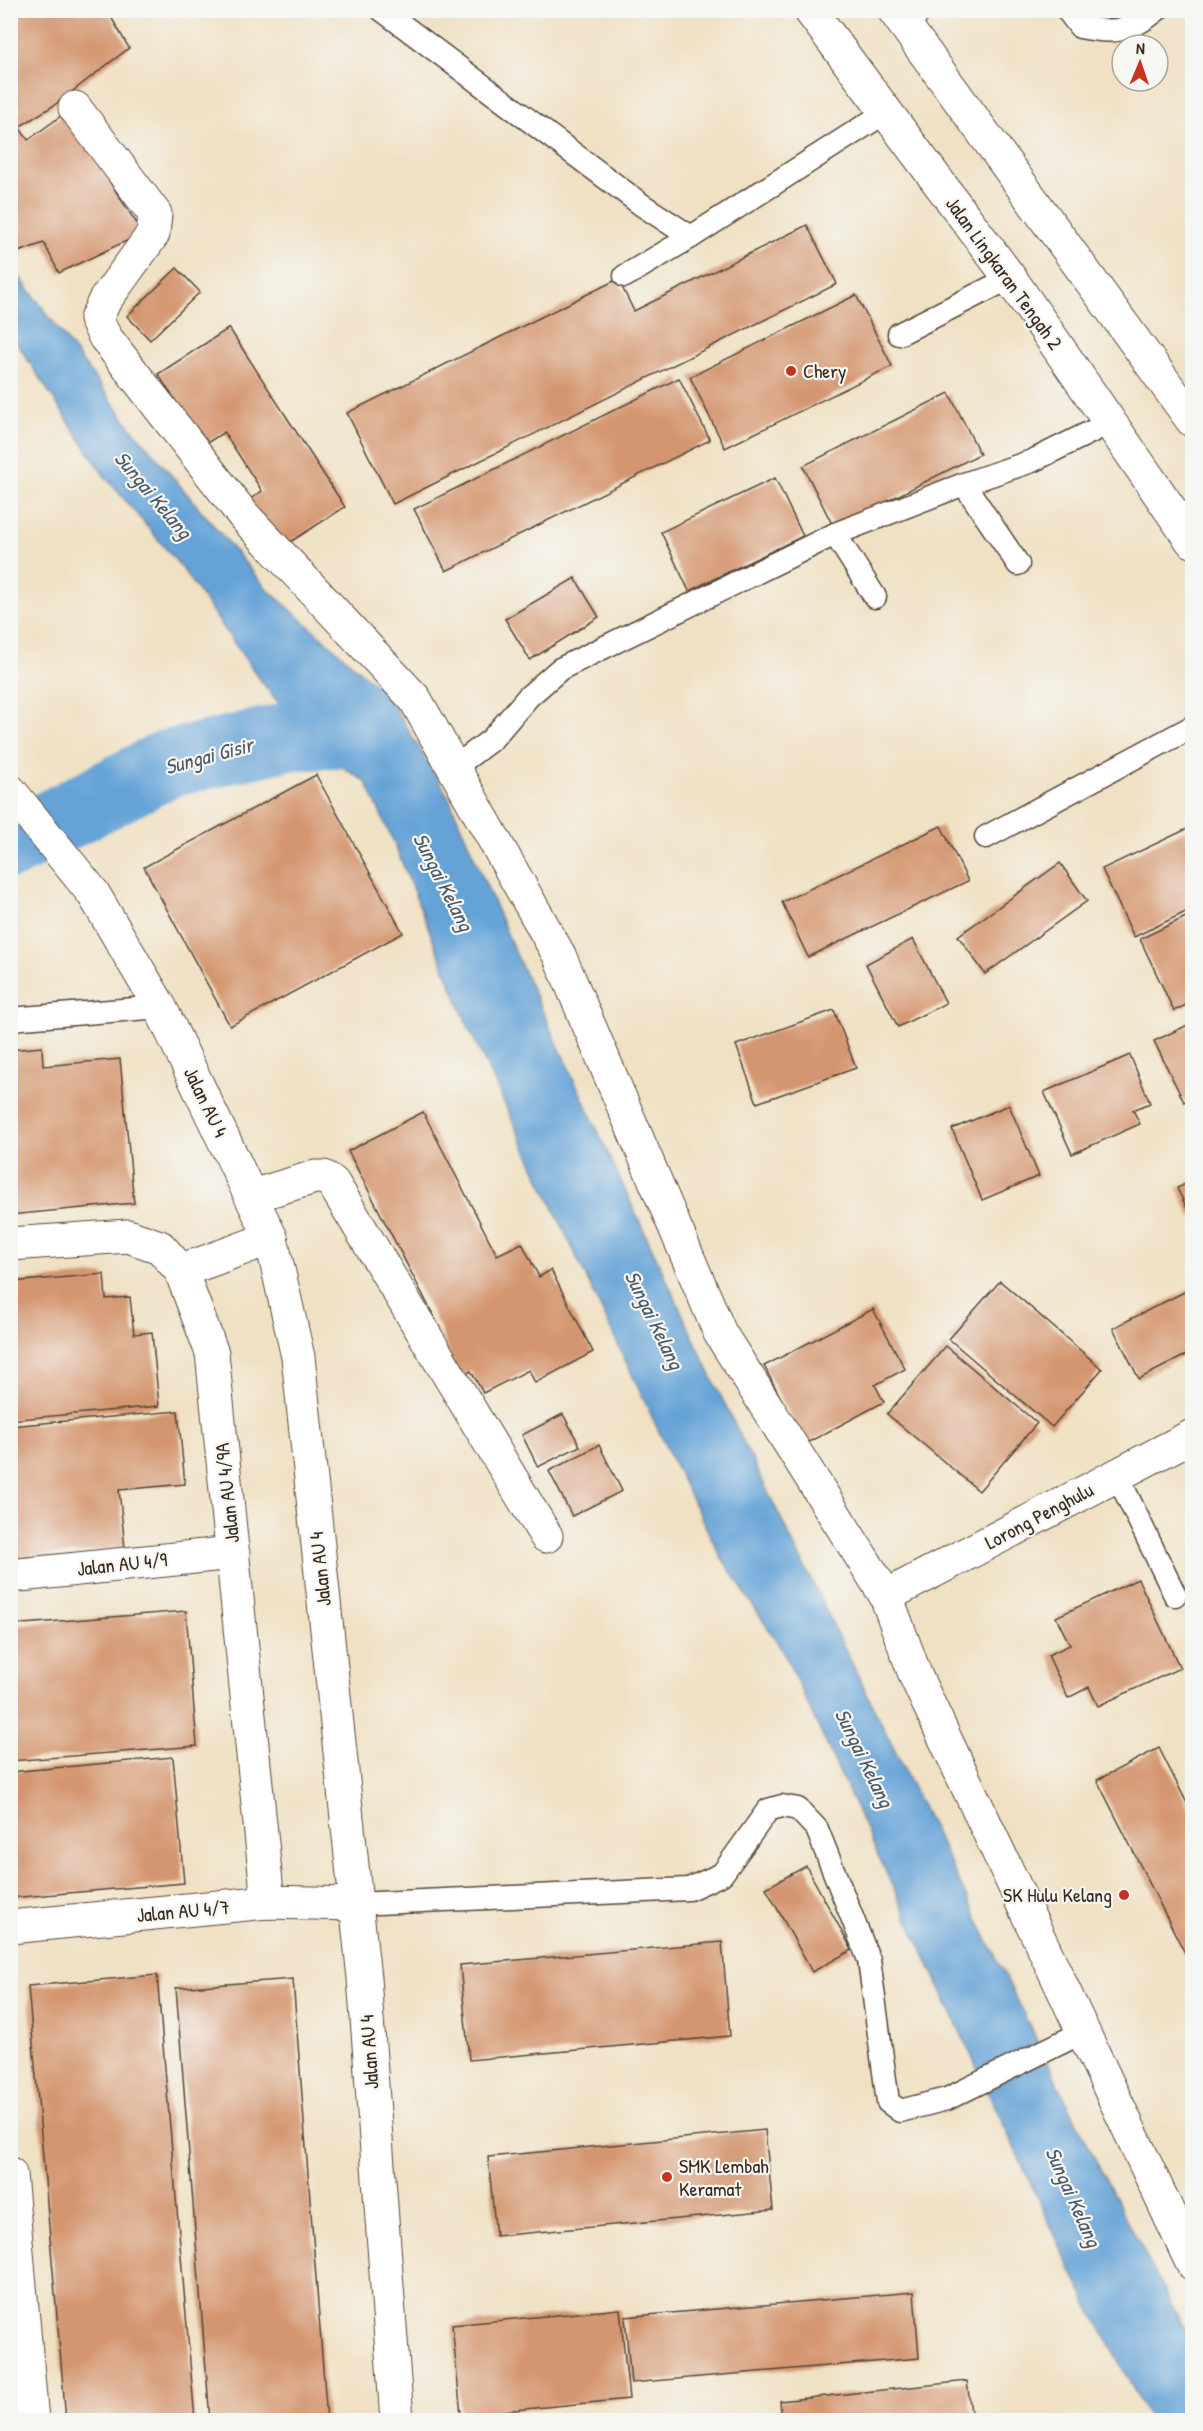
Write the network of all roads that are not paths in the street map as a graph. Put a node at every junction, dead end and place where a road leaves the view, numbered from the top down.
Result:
1 (382, 10) edge
2 (810, 10) edge
3 (1067, 10) edge
4 (1157, 10) edge
5 (907, 15) edge
6 (75, 108) dead end
7 (886, 112) junction
8 (691, 237) junction
9 (625, 276) dead end
10 (1010, 278) junction
11 (899, 334) dead end
12 (1190, 411) edge
13 (1109, 423) junction
14 (964, 484) junction
15 (835, 534) junction
16 (1192, 541) edge
17 (1018, 564) dead end
18 (874, 597) dead end
19 (1192, 727) edge
20 (455, 767) junction
21 (10, 791) edge
22 (986, 837) dead end
23 (160, 1007) junction
24 (10, 1019) edge
25 (252, 1197) junction
26 (272, 1238) junction
27 (10, 1244) edge
28 (181, 1270) junction
29 (1192, 1436) edge
30 (1117, 1475) junction
31 (546, 1536) dead end
32 (233, 1553) junction
33 (10, 1576) edge
34 (1174, 1595) dead end
35 (886, 1596) junction
36 (268, 1902) junction
37 (355, 1904) junction
38 (10, 1927) edge
39 (1083, 2032) junction
40 (10, 2174) edge
41 (1192, 2263) edge
42 (15, 2280) edge
43 (32, 2421) edge
44 (397, 2421) edge

1 - 8 lane
2 - 7 main road, Jalan Lingkaran Tengah 2
3 - 4 lane
5 - 12 main road
6 - 20 main road
7 - 8 lane
7 - 10 main road, Jalan Lingkaran Tengah 2
8 - 9 lane
10 - 11 lane
10 - 13 main road, Jalan Lingkaran Tengah 2
13 - 14 lane
13 - 16 main road, Jalan Lingkaran Tengah 2
14 - 15 lane
14 - 17 lane
15 - 18 lane
15 - 20 lane
19 - 22 lane
20 - 35 main road
21 - 23 main road, Jalan AU 4
23 - 24 lane
23 - 25 main road, Jalan AU 4
25 - 26 main road, Jalan AU 4
25 - 31 main road
26 - 28 main road
26 - 37 main road, Jalan AU 4
27 - 28 main road, Jalan AU 4/9A
28 - 32 main road, Jalan AU 4/9A
29 - 30 main road, Lorong Penghulu
30 - 34 lane
30 - 35 main road, Lorong Penghulu
32 - 33 main road, Jalan AU 4/9
32 - 36 main road, Jalan AU 4/9A
35 - 39 main road
36 - 37 main road, Jalan AU 4/7
36 - 38 main road, Jalan AU 4/7
37 - 39 lane
37 - 44 main road, Jalan AU 4
39 - 41 main road
40 - 42 main road
42 - 43 main road

